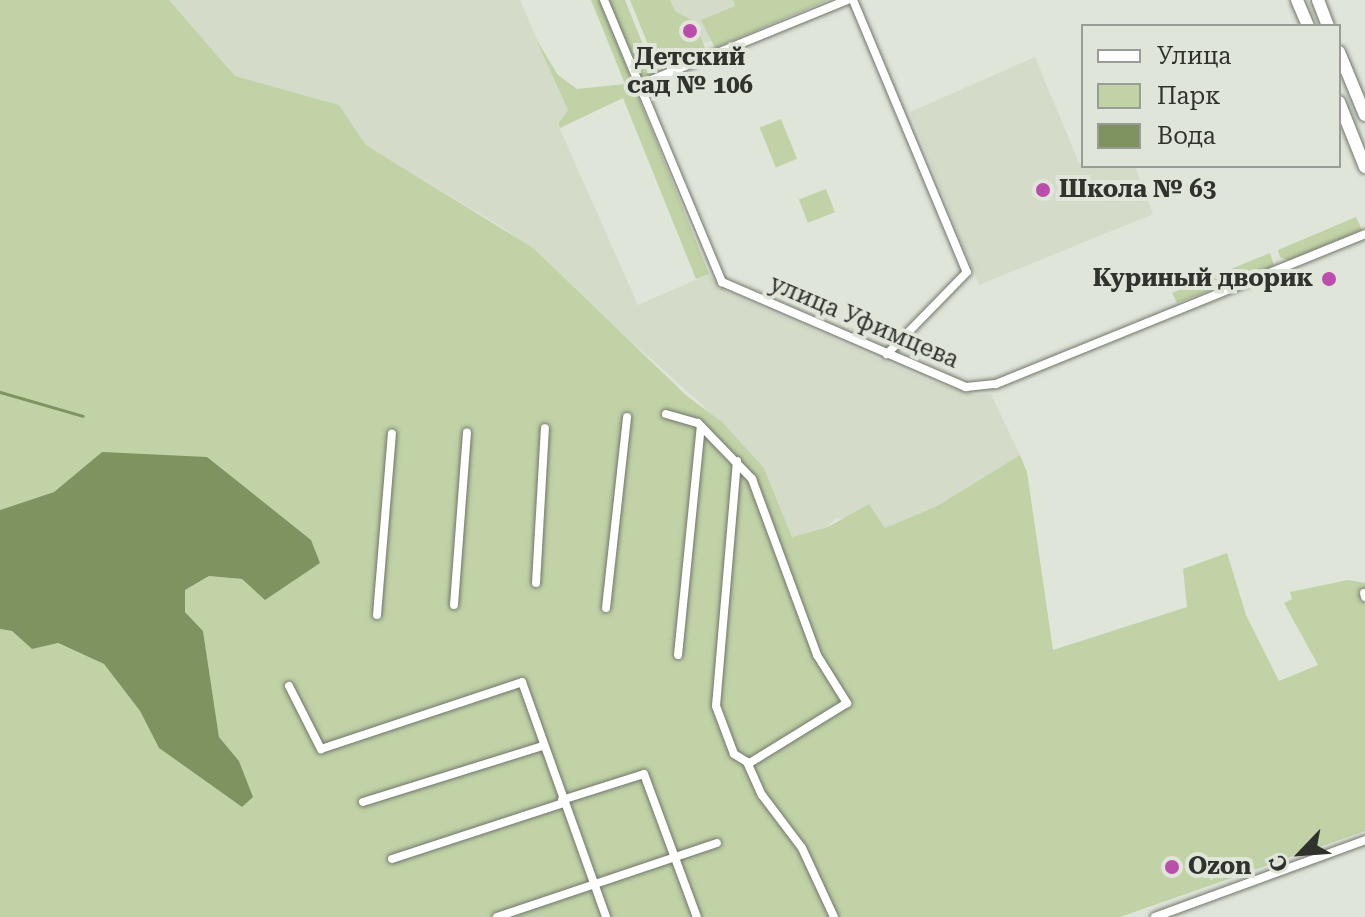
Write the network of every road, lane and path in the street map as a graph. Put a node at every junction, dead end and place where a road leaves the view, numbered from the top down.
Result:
1 (604, 0) edge
2 (850, 0) edge
3 (1297, 0) edge
4 (1318, 0) edge
5 (1307, 24) edge
6 (1327, 24) edge
7 (1341, 57) edge
8 (639, 85) junction
9 (1341, 107) edge
10 (1365, 115) edge
11 (1365, 167) edge
12 (1365, 234) edge
13 (887, 354) junction
14 (666, 414) dead end
15 (627, 417) dead end
16 (701, 426) junction
17 (545, 428) dead end
18 (467, 432) dead end
19 (392, 434) dead end
20 (737, 461) junction
21 (536, 583) dead end
22 (454, 605) dead end
23 (606, 608) dead end
24 (377, 615) dead end
25 (678, 655) dead end
26 (289, 686) dead end
27 (543, 746) junction
28 (748, 764) junction
29 (363, 802) dead end
30 (563, 802) junction
31 (1365, 840) edge
32 (717, 843) dead end
33 (675, 858) junction
34 (392, 859) dead end
35 (593, 884) junction
36 (497, 917) edge
37 (606, 917) edge
38 (697, 917) edge
39 (834, 917) edge
40 (1155, 917) edge

1 - 8 street, улица Уфимцева
2 - 8 street
2 - 13 street
3 - 5 main road
4 - 6 main road
7 - 10 main road
8 - 13 street, улица Уфимцева
9 - 11 main road
12 - 13 street, улица Уфимцева
14 - 16 street
15 - 23 street
16 - 20 street
16 - 25 street
17 - 21 street
18 - 22 street
19 - 24 street
20 - 28 street
20 - 28 street
26 - 27 street
27 - 29 street
27 - 30 street
28 - 39 street
30 - 33 street
30 - 34 street
30 - 35 street
31 - 40 street
32 - 33 street
33 - 35 street
33 - 38 street
35 - 36 street
35 - 37 street

